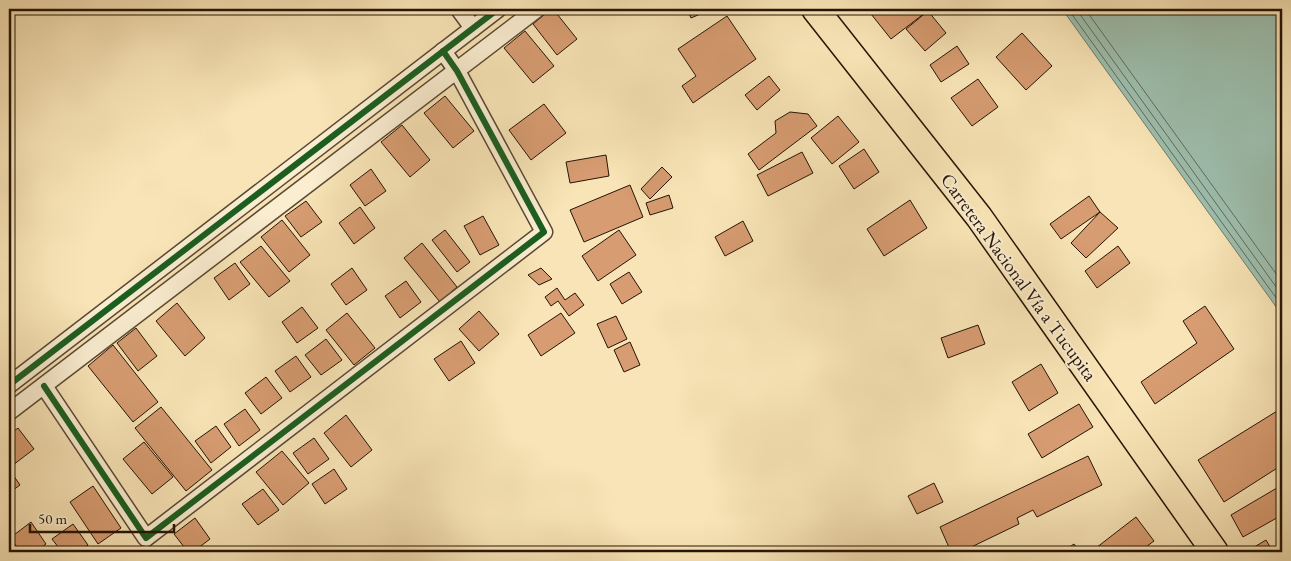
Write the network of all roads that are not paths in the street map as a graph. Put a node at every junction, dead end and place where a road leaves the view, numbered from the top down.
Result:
1 (459, 9) edge
2 (498, 9) edge
3 (537, 9) edge
4 (814, 9) edge
5 (473, 28) junction
6 (443, 51) junction
7 (457, 71) junction
8 (9, 385) edge
9 (44, 386) junction
10 (9, 412) edge
11 (1215, 552) edge

1 - 5 street
2 - 5 street
3 - 7 street
4 - 11 highway, Carretera Nacional Vía a Tucupita
5 - 6 street
6 - 7 street
6 - 8 street
7 - 9 street
7 - 9 street
9 - 10 street

